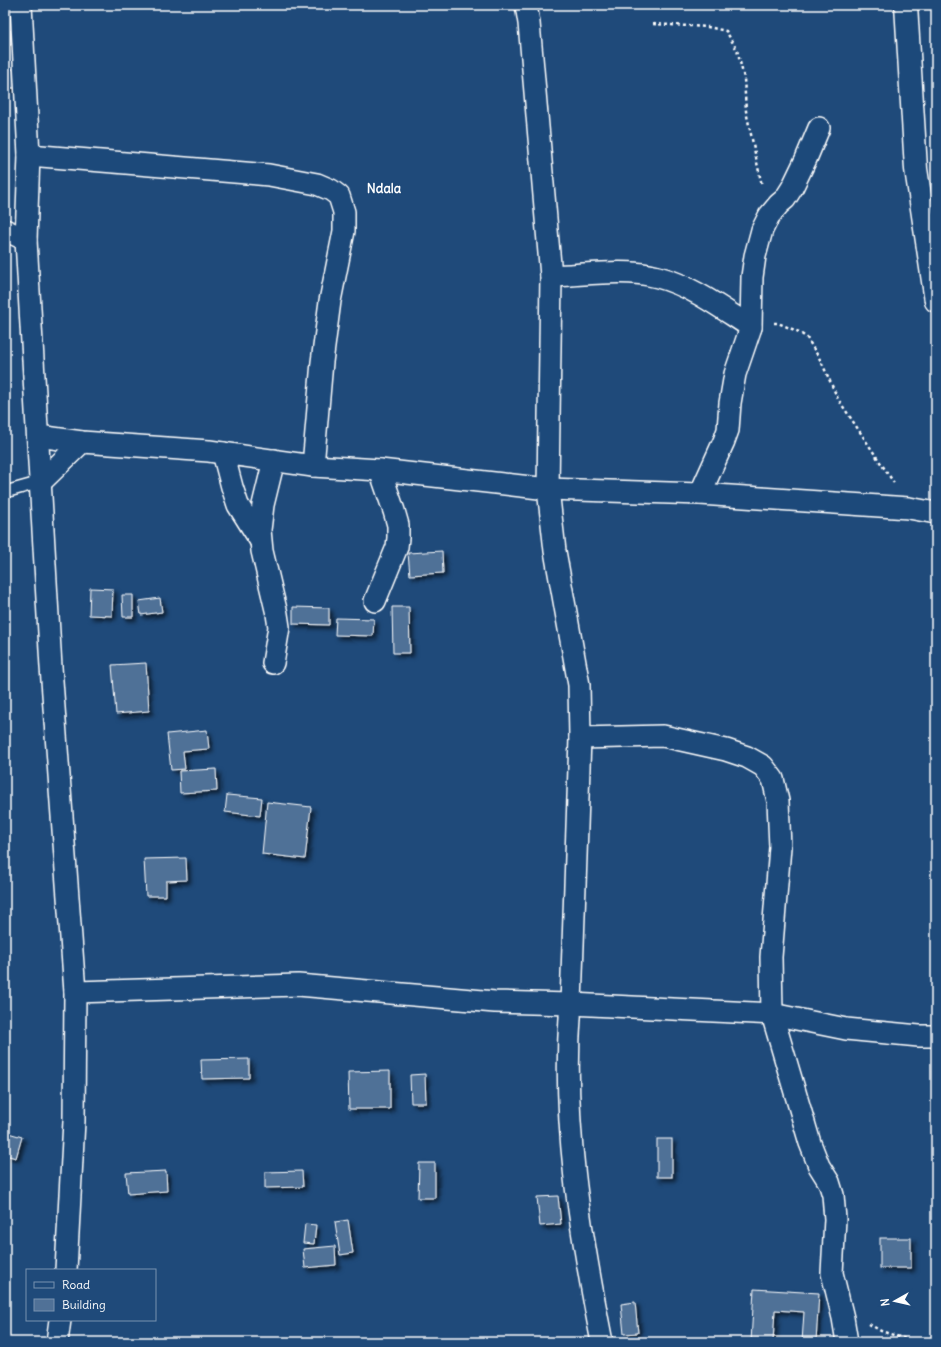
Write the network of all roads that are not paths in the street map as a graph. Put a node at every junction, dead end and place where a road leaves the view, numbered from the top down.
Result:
1 (21, 5) edge
2 (526, 5) edge
3 (906, 5) edge
4 (819, 128) dead end
5 (29, 155) junction
6 (5, 230) edge
7 (26, 240) junction
8 (551, 276) junction
9 (936, 301) edge
10 (751, 327) junction
11 (38, 436) junction
12 (82, 442) junction
13 (223, 453) junction
14 (274, 460) junction
15 (312, 466) junction
16 (380, 470) junction
17 (41, 482) junction
18 (548, 489) junction
19 (5, 492) edge
20 (700, 494) junction
21 (936, 513) edge
22 (260, 540) junction
23 (375, 601) dead end
24 (273, 663) dead end
25 (580, 738) junction
26 (75, 992) junction
27 (570, 1004) junction
28 (772, 1014) junction
29 (936, 1036) edge
30 (66, 1269) edge
31 (60, 1321) edge
32 (57, 1342) edge
33 (602, 1342) edge
34 (848, 1342) edge

1 - 5 street
2 - 8 street
3 - 9 street
4 - 10 street
5 - 7 street
5 - 15 street
6 - 7 street
7 - 11 street
8 - 10 street
8 - 18 street
10 - 20 street
11 - 12 street
11 - 17 street
12 - 13 street
12 - 17 street
13 - 14 street
13 - 22 street
14 - 15 street
14 - 22 street
15 - 16 street
16 - 18 street
16 - 23 street
17 - 19 lane
17 - 26 street
18 - 20 street
18 - 25 street
20 - 21 street
22 - 24 street
25 - 27 street
25 - 28 street
26 - 27 street
26 - 30 street
27 - 28 street
27 - 33 street
28 - 29 street
28 - 34 street
31 - 32 street

